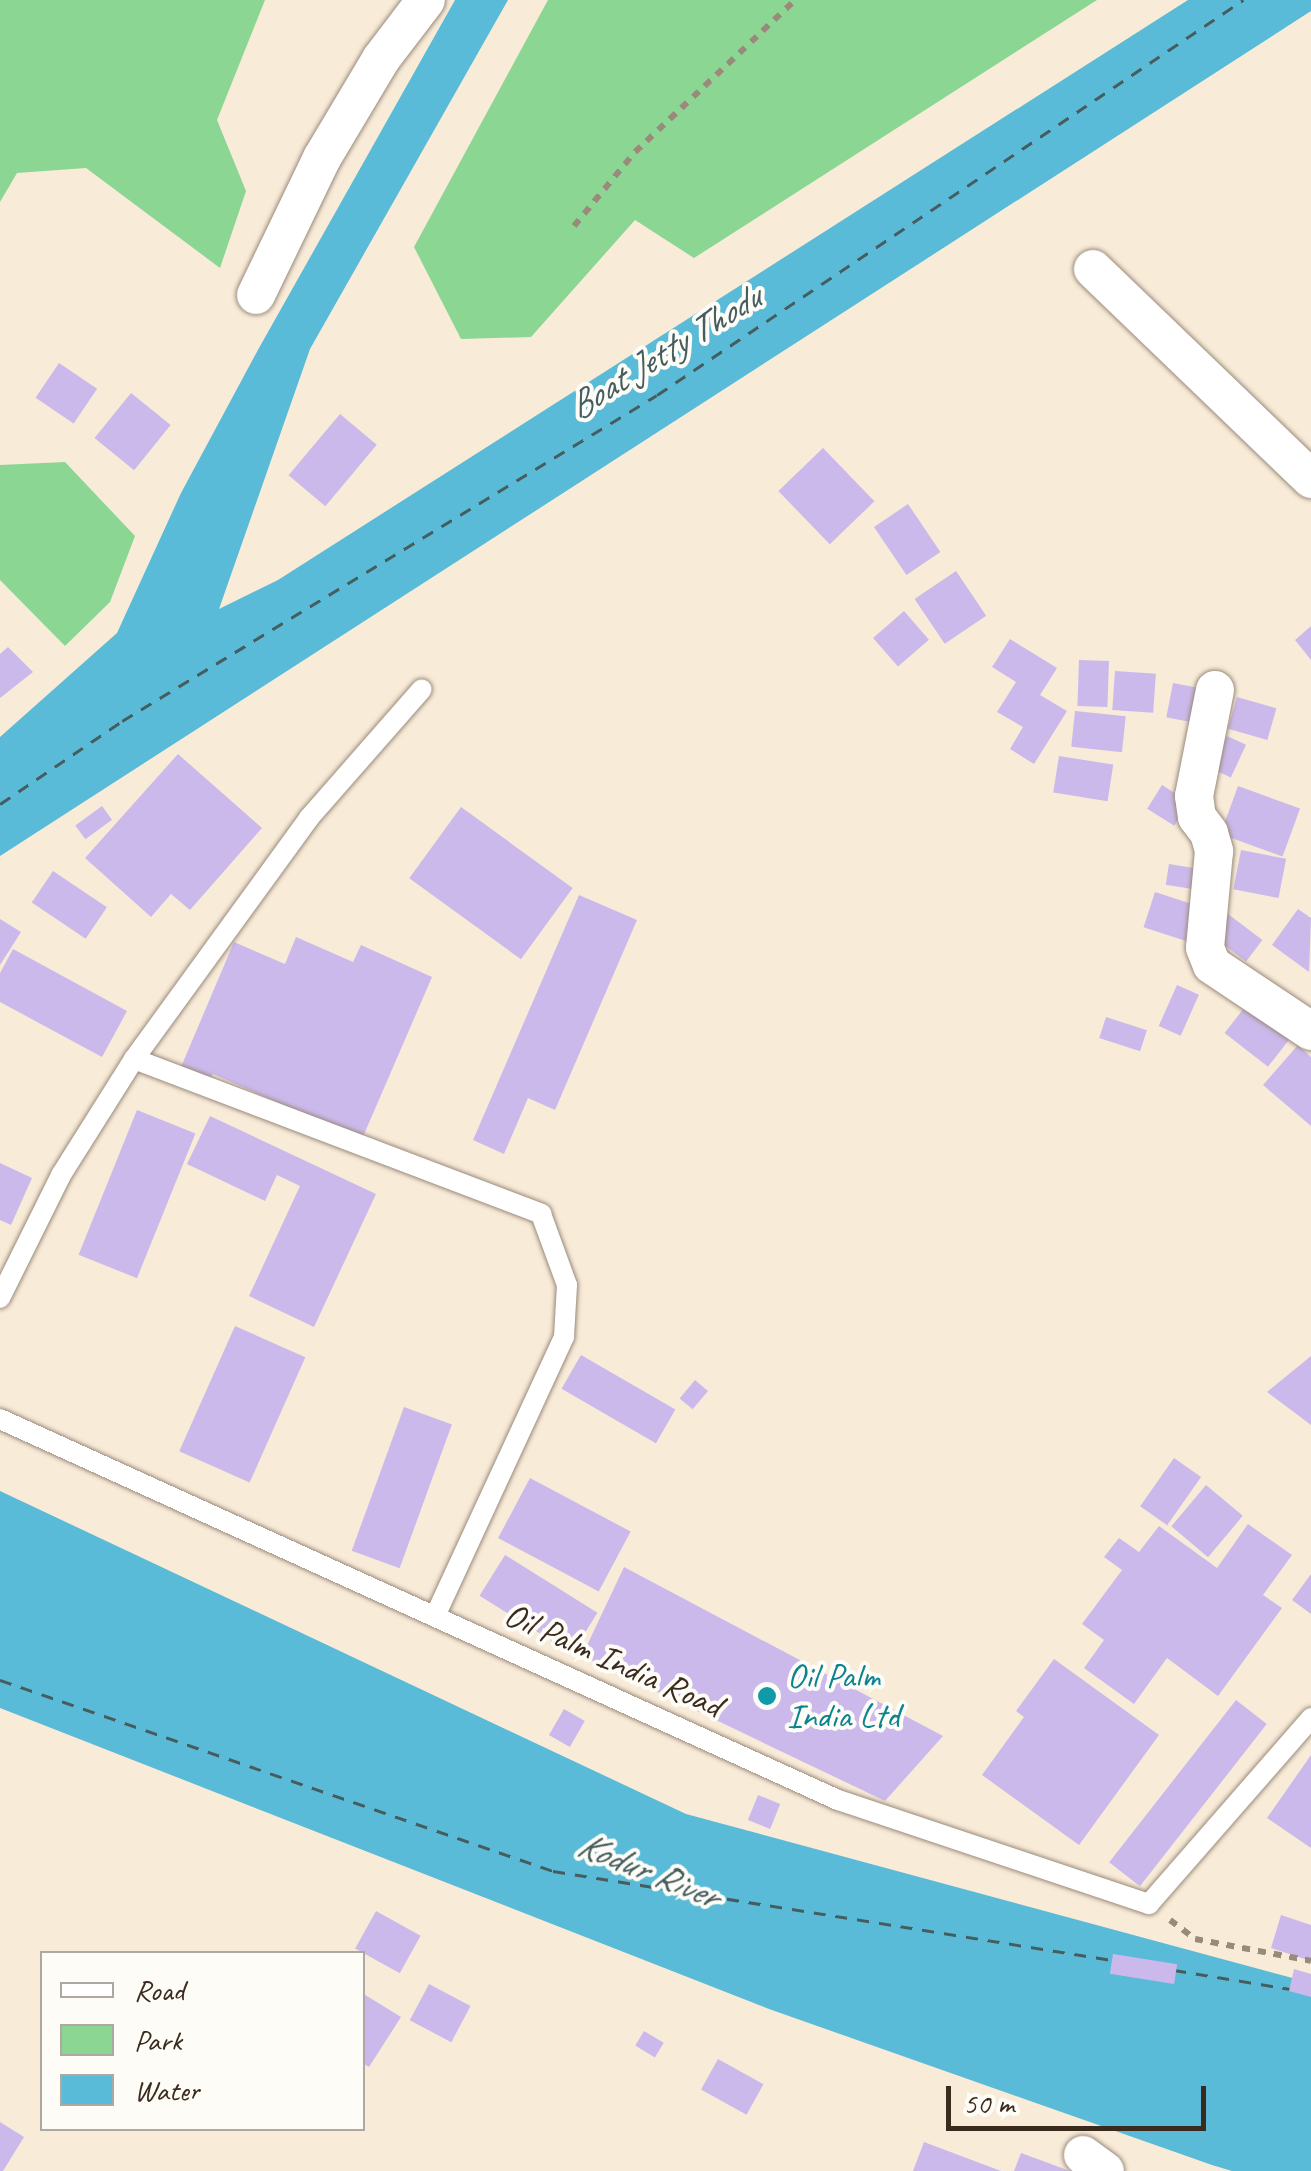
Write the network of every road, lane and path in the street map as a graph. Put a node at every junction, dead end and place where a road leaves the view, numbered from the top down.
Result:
1 (426, 0) edge
2 (795, 0) edge
3 (574, 226) dead end
4 (1093, 269) dead end
5 (256, 295) dead end
6 (1311, 479) edge
7 (422, 689) dead end
8 (1215, 690) dead end
9 (1311, 1031) edge
10 (134, 1059) junction
11 (0, 1298) edge
12 (0, 1419) edge
13 (435, 1616) junction
14 (1311, 1718) edge
15 (1150, 1904) junction
16 (1311, 1961) edge

1 - 5 street
2 - 3 path
4 - 6 street
7 - 10 lane
8 - 9 street
10 - 11 lane
10 - 13 lane
12 - 13 lane, Oil Palm India Road
13 - 15 lane, Oil Palm India Road
14 - 15 lane
15 - 16 path

